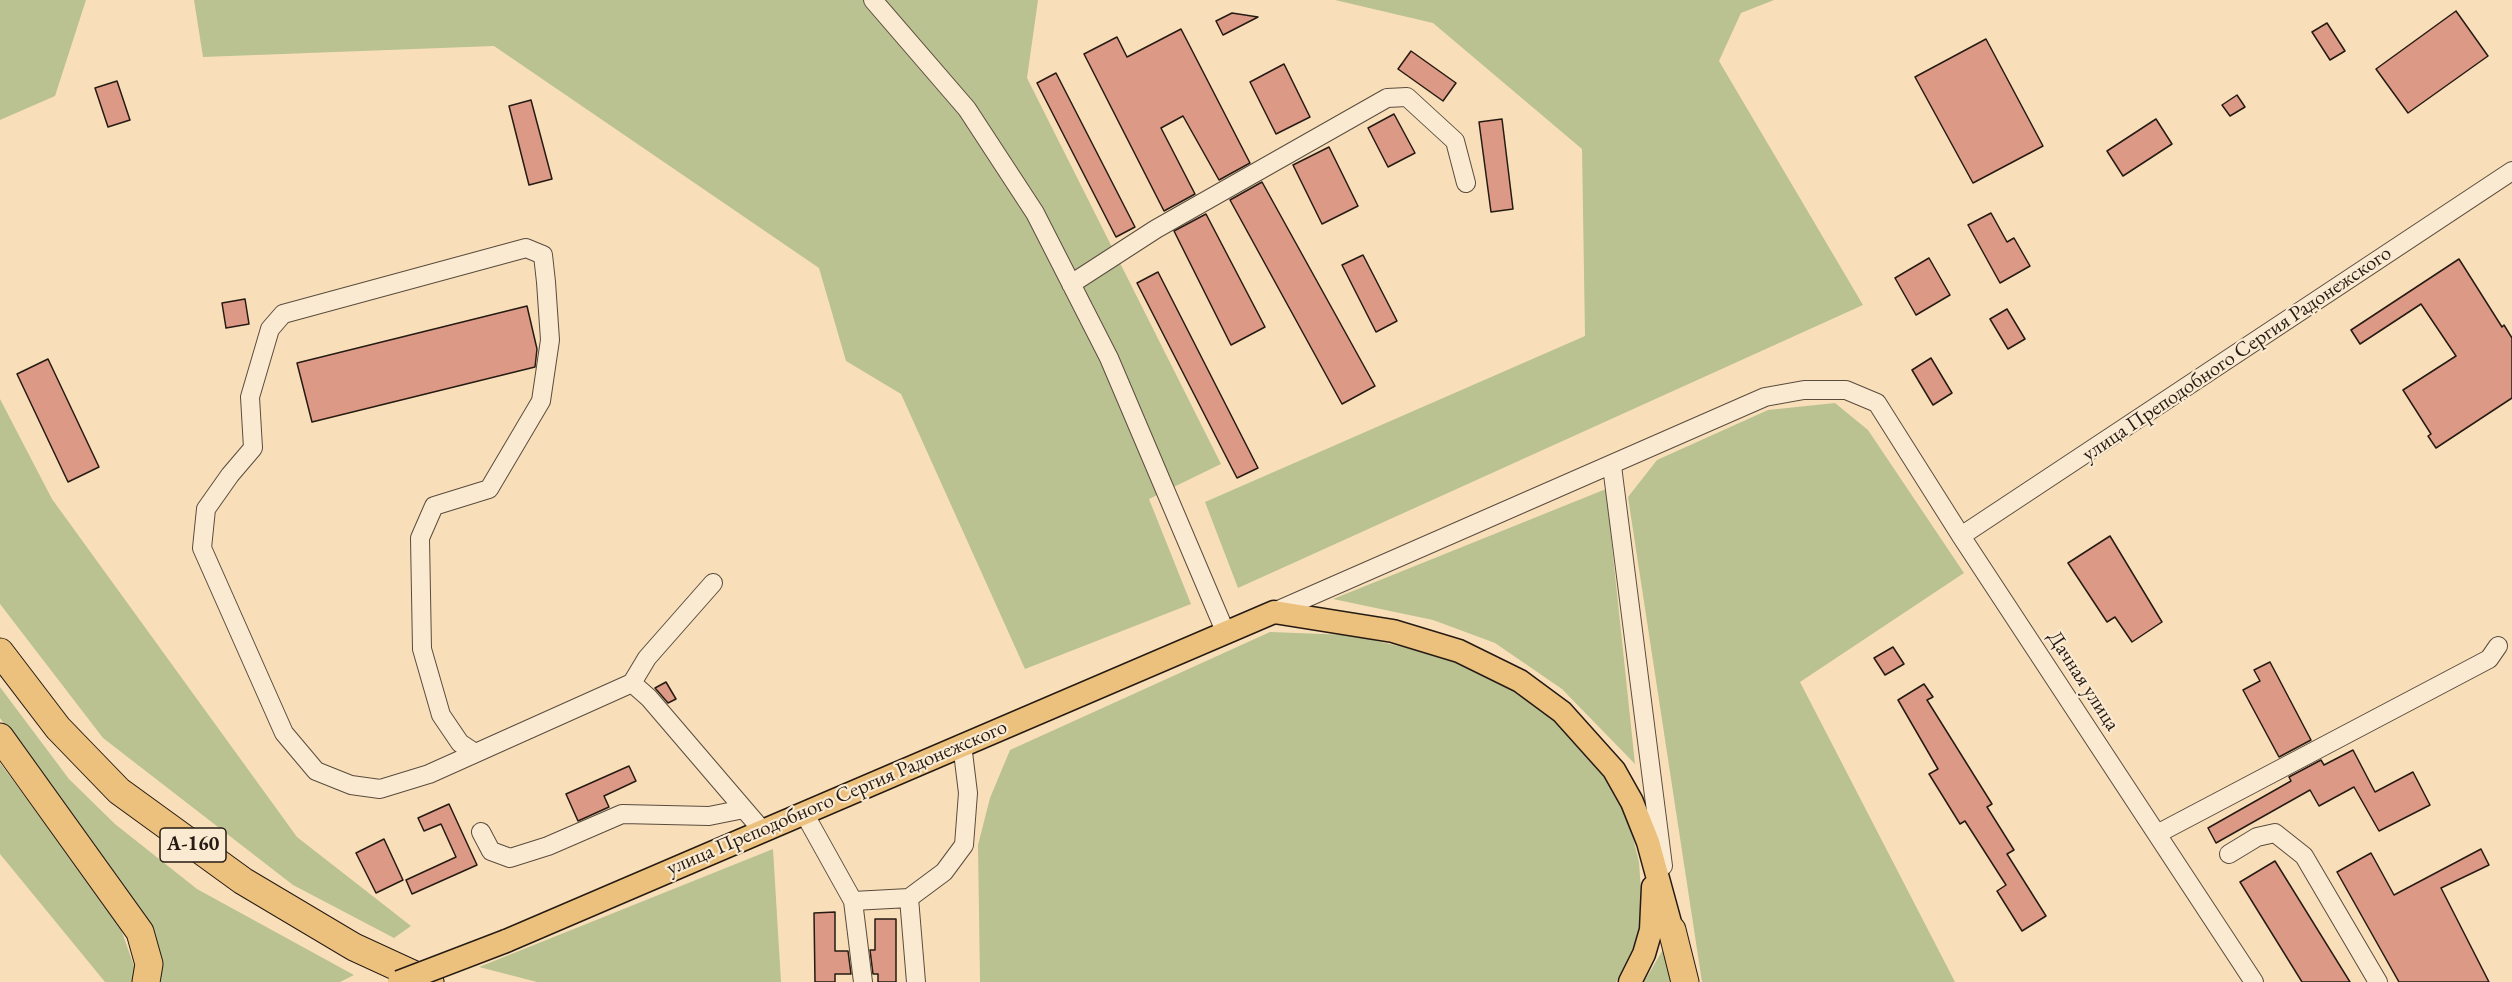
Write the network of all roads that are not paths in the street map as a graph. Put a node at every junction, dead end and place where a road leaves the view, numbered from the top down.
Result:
1 (873, 0) edge
2 (2512, 171) edge
3 (1466, 183) dead end
4 (1071, 284) junction
5 (1612, 466) junction
6 (1961, 536) junction
7 (713, 582) dead end
8 (1274, 612) junction
9 (1225, 631) junction
10 (2498, 646) dead end
11 (0, 652) edge
12 (632, 683) junction
13 (0, 737) edge
14 (962, 744) junction
15 (475, 753) junction
16 (1649, 770) junction
17 (744, 809) junction
18 (804, 813) junction
19 (762, 831) junction
20 (481, 832) dead end
21 (2157, 834) junction
22 (1648, 842) junction
23 (2229, 854) dead end
24 (1653, 868) junction
25 (909, 898) junction
26 (853, 901) junction
27 (1672, 930) junction
28 (146, 982) edge
29 (399, 982) edge
30 (430, 982) edge
31 (863, 982) edge
32 (916, 982) edge
33 (1630, 982) edge
34 (1685, 982) edge
35 (2254, 982) edge
36 (2378, 982) edge

1 - 4 street
2 - 6 street, улица Преподобного Сергия Радонежского
3 - 4 street
4 - 9 street
5 - 6 street, Дачная улица
5 - 8 street
5 - 16 street
6 - 21 street, Дачная улица
7 - 12 street
8 - 9 main road, улица Преподобного Сергия Радонежского
8 - 22 main road
9 - 14 main road, улица Преподобного Сергия Радонежского
10 - 21 street
11 - 30 highway, А-160
12 - 15 street
12 - 17 street
13 - 28 highway
14 - 18 main road, улица Преподобного Сергия Радонежского
14 - 25 street
15 - 15 street
16 - 22 street
16 - 27 street
17 - 19 street
17 - 20 street
18 - 19 main road, улица Преподобного Сергия Радонежского
18 - 26 street
19 - 29 main road, улица Преподобного Сергия Радонежского, bridge
21 - 35 street, Дачная улица
22 - 24 main road
23 - 36 street
24 - 27 main road
24 - 33 main road
25 - 26 street
25 - 32 street
26 - 31 street
27 - 34 highway

